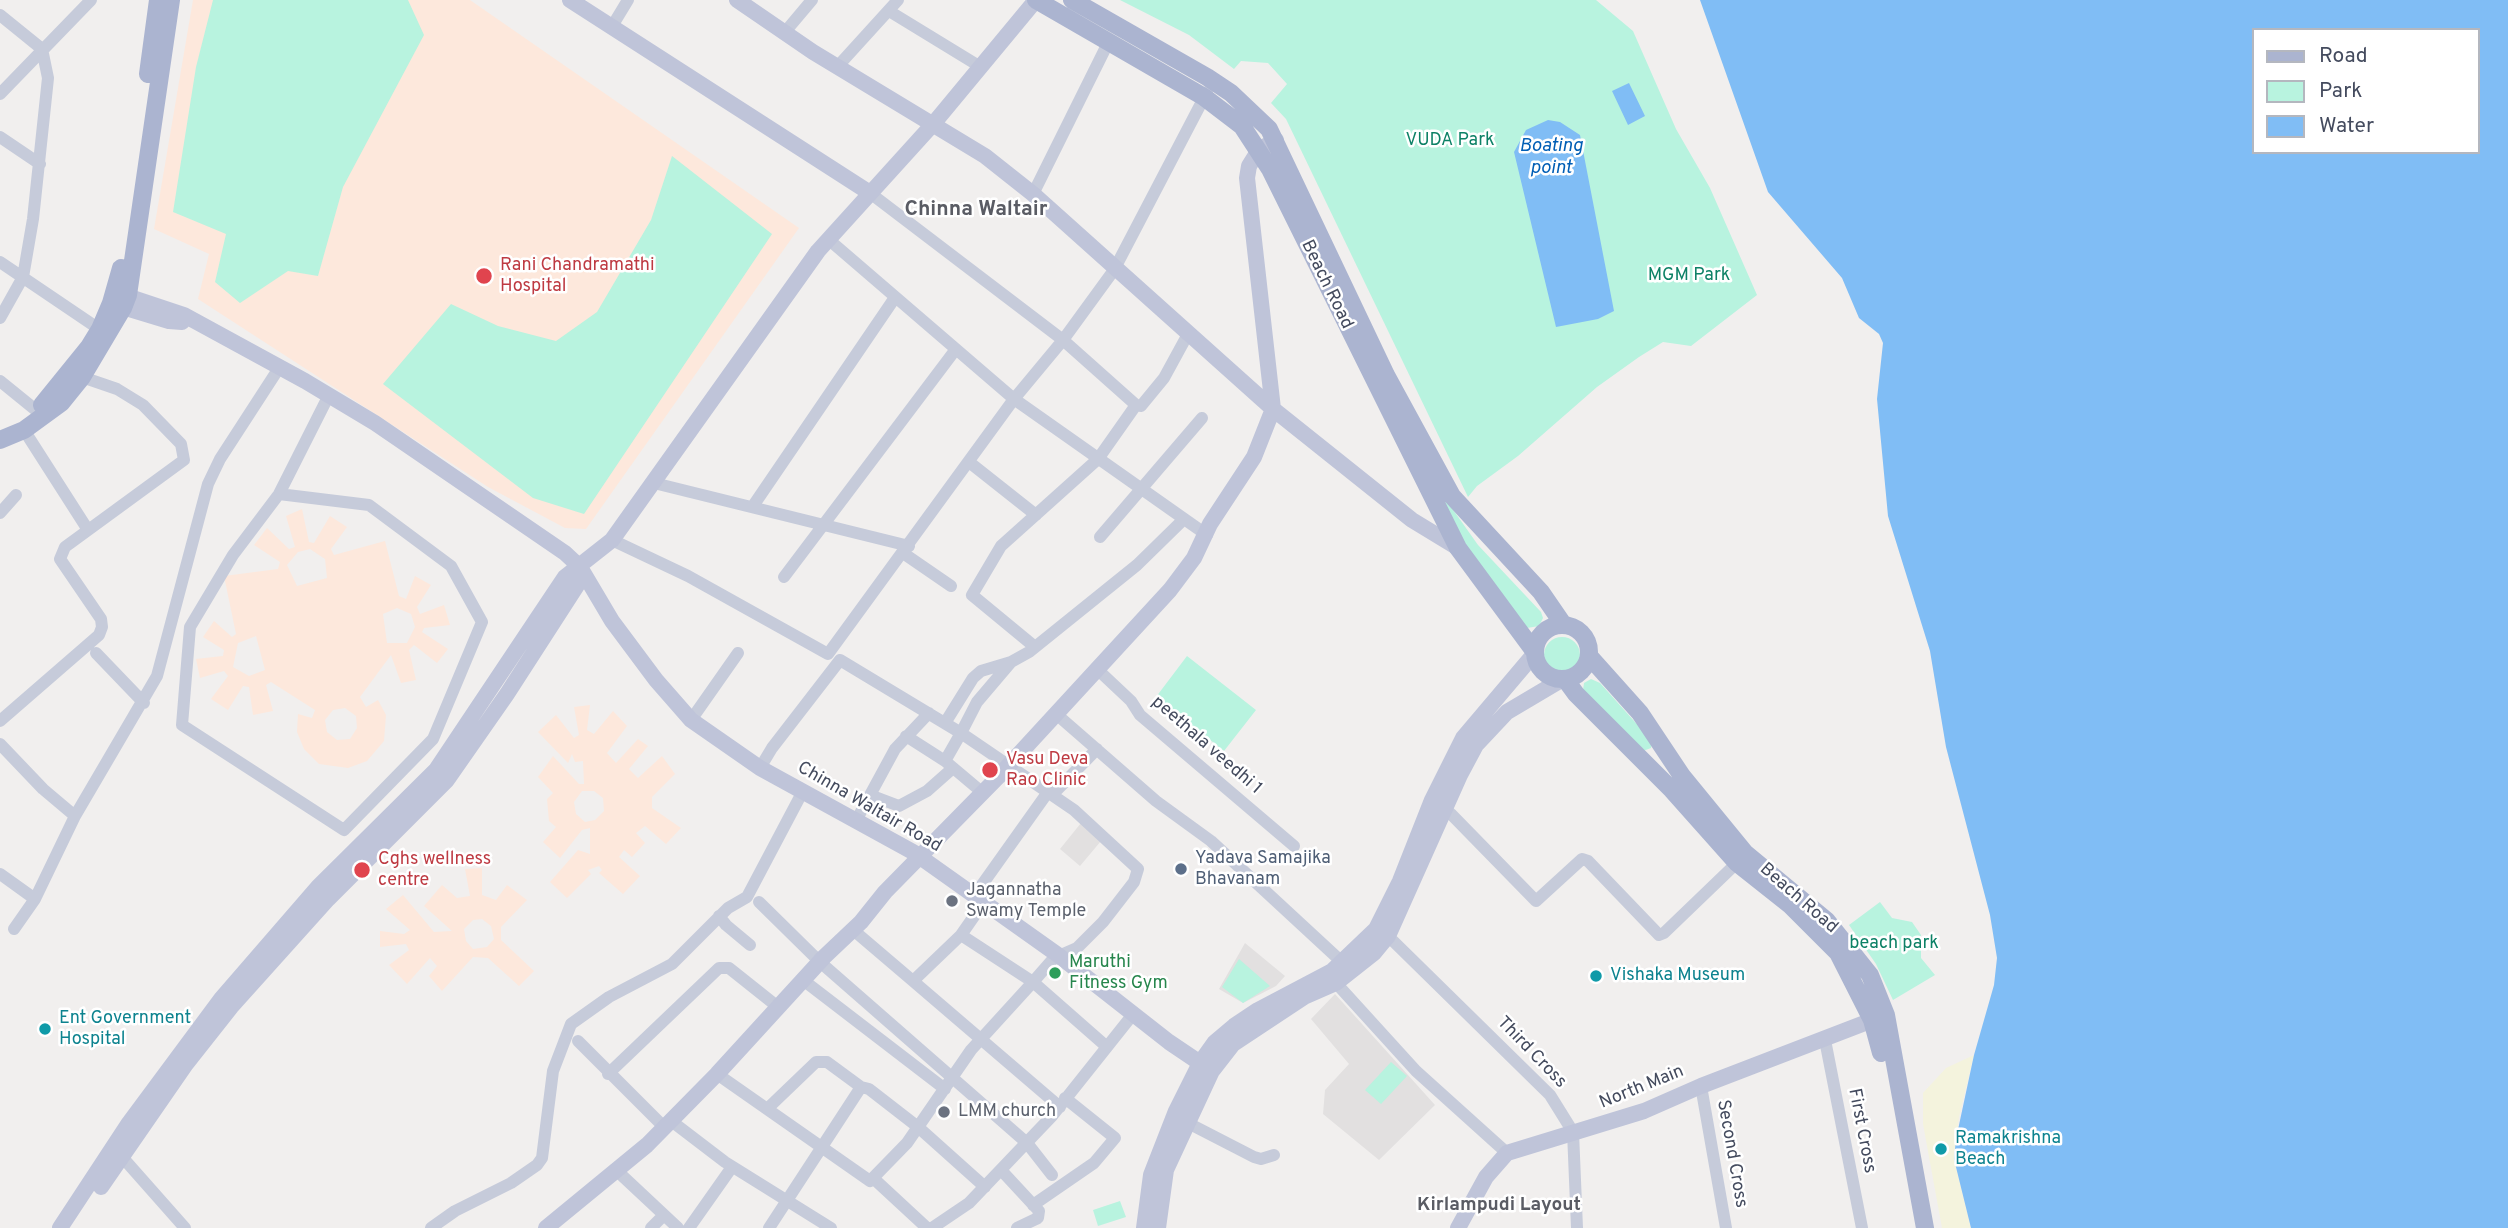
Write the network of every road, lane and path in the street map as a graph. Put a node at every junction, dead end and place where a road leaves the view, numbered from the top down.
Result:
1 (91, 0) edge
2 (158, 0) edge
3 (171, 0) edge
4 (569, 0) edge
5 (628, 0) edge
6 (737, 0) edge
7 (812, 0) edge
8 (898, 0) edge
9 (1036, 0) edge
10 (1072, 0) edge
11 (889, 11) junction
12 (0, 15) edge
13 (611, 28) junction
14 (785, 32) junction
15 (1109, 41) junction
16 (42, 49) junction
17 (838, 66) junction
18 (979, 66) junction
19 (1208, 89) junction
20 (0, 94) edge
21 (934, 123) junction
22 (0, 137) edge
23 (1276, 140) junction
24 (1259, 150) junction
25 (40, 164) junction
26 (870, 193) junction
27 (1033, 194) junction
28 (828, 239) junction
29 (0, 262) edge
30 (1114, 270) junction
31 (23, 277) junction
32 (894, 299) junction
33 (119, 300) junction
34 (0, 318) edge
35 (104, 332) junction
36 (1188, 334) junction
37 (1063, 340) junction
38 (956, 349) junction
39 (90, 354) junction
40 (279, 368) junction
41 (82, 377) junction
42 (0, 381) edge
43 (329, 395) junction
44 (1014, 399) junction
45 (1141, 406) dead end
46 (1273, 409) junction
47 (37, 411) junction
48 (1202, 418) dead end
49 (0, 430) edge
50 (24, 430) junction
51 (0, 440) edge
52 (1098, 459) junction
53 (969, 462) junction
54 (654, 483) junction
55 (1139, 489) junction
56 (279, 494) junction
57 (16, 495) dead end
58 (753, 506) junction
59 (0, 513) edge
60 (1036, 515) junction
61 (1184, 519) junction
62 (827, 524) junction
63 (89, 530) junction
64 (1207, 535) junction
65 (1100, 537) dead end
66 (612, 540) junction
67 (1458, 548) junction
68 (906, 549) junction
69 (580, 567) junction
70 (784, 577) dead end
71 (951, 586) dead end
72 (1563, 624) junction
73 (1035, 647) junction
74 (1535, 652) junction
75 (96, 653) dead end
76 (738, 653) dead end
77 (1589, 656) junction
78 (834, 657) junction
79 (1011, 662) junction
80 (1097, 669) junction
81 (1563, 679) junction
82 (144, 703) junction
83 (929, 713) junction
84 (1055, 713) junction
85 (691, 720) junction
86 (0, 721) edge
87 (945, 723) junction
88 (961, 733) junction
89 (906, 736) junction
90 (0, 744) edge
91 (1097, 749) junction
92 (949, 764) junction
93 (1007, 766) junction
94 (760, 768) junction
95 (803, 791) junction
96 (983, 793) junction
97 (1050, 794) junction
98 (870, 795) junction
99 (1438, 804) junction
100 (75, 816) junction
101 (857, 819) junction
102 (1294, 846) dead end
103 (1741, 858) junction
104 (920, 859) junction
105 (0, 874) edge
106 (34, 899) junction
107 (979, 899) junction
108 (759, 902) dead end
109 (719, 916) junction
110 (14, 929) dead end
111 (852, 929) junction
112 (961, 935) junction
113 (1388, 936) junction
114 (750, 945) dead end
115 (1058, 955) junction
116 (820, 962) junction
117 (1343, 963) junction
118 (803, 980) junction
119 (913, 981) junction
120 (1033, 982) junction
121 (1336, 983) junction
122 (778, 1007) junction
123 (1134, 1013) junction
124 (1879, 1017) junction
125 (981, 1039) junction
126 (1825, 1040) junction
127 (578, 1041) dead end
128 (1107, 1047) junction
129 (1206, 1067) junction
130 (608, 1074) junction
131 (717, 1074) junction
132 (949, 1084) junction
133 (1701, 1086) junction
134 (861, 1087) junction
135 (1063, 1103) junction
136 (766, 1109) junction
137 (1186, 1122) junction
138 (667, 1123) junction
139 (918, 1127) junction
140 (1573, 1132) junction
141 (1027, 1143) junction
142 (822, 1146) junction
143 (118, 1151) junction
144 (1507, 1153) junction
145 (1273, 1155) dead end
146 (732, 1167) junction
147 (615, 1169) junction
148 (1001, 1170) junction
149 (1052, 1175) dead end
150 (873, 1178) junction
151 (985, 1187) junction
152 (788, 1201) junction
153 (1033, 1205) junction
154 (664, 1215) junction
155 (64, 1227) edge
156 (185, 1228) edge
157 (431, 1228) edge
158 (546, 1228) edge
159 (651, 1228) edge
160 (678, 1228) edge
161 (689, 1228) edge
162 (769, 1228) edge
163 (831, 1228) edge
164 (930, 1228) edge
165 (1017, 1228) edge
166 (1144, 1228) edge
167 (1158, 1228) edge
168 (1458, 1228) edge
169 (1577, 1228) edge
170 (1726, 1228) edge
171 (1862, 1228) edge
172 (1914, 1228) edge
173 (1925, 1228) edge

1 - 16 street
2 - 33 main road
3 - 33 main road
4 - 13 street
5 - 13 street
6 - 14 street
7 - 14 street
8 - 11 street
9 - 15 main road, Beach Road
9 - 18 street
10 - 19 main road, Beach Road
11 - 17 street
11 - 18 street
12 - 16 street
13 - 26 street
14 - 17 street
15 - 19 main road, Beach Road
15 - 27 street
16 - 20 street
16 - 25 street
17 - 21 street
18 - 21 street
19 - 23 main road, Beach Road
19 - 24 main road, Beach Road
19 - 30 street
21 - 26 street
21 - 27 street
22 - 25 street
23 - 24 street
23 - 72 main road, Beach Road
24 - 46 street
24 - 67 main road, Beach Road
25 - 31 street
26 - 28 street
26 - 37 street
27 - 30 street
28 - 32 street
28 - 54 street
29 - 31 street
30 - 36 street
30 - 37 street
31 - 34 street
31 - 35 street
32 - 38 street
32 - 58 street
33 - 35 main road
33 - 40 street
35 - 39 main road
36 - 45 street
36 - 46 street
37 - 44 street
37 - 52 street
38 - 44 street
38 - 62 street
39 - 41 main road
39 - 47 main road
40 - 43 street
40 - 82 street
41 - 50 main road
41 - 63 street
42 - 47 street
43 - 56 street
43 - 69 street
44 - 52 street
44 - 53 street
46 - 64 street
46 - 67 street
47 - 49 main road
48 - 55 street
50 - 51 main road
50 - 63 street
52 - 55 street
52 - 60 street
53 - 60 street
53 - 68 street
54 - 58 street
54 - 66 street
55 - 61 street
55 - 65 street
56 - 56 street
57 - 59 street
58 - 62 street
60 - 73 street
61 - 64 street
61 - 73 street
62 - 68 street
62 - 70 street
63 - 86 street
64 - 80 street
66 - 69 street
66 - 78 street
67 - 74 main road, Beach Road
68 - 71 street
68 - 78 street
69 - 85 street, Chinna Waltair Road
69 - 143 street
72 - 74 main road
72 - 77 main road
73 - 79 street
74 - 81 main road
74 - 99 street
75 - 82 street
76 - 85 street
77 - 81 main road
77 - 103 main road, Beach Road
78 - 83 street
78 - 94 street
79 - 87 street
79 - 88 street
80 - 84 street
80 - 102 street, peethala veedhi 1
81 - 99 street
81 - 103 main road, Beach Road
82 - 100 street
83 - 87 street
83 - 89 street
84 - 91 street
84 - 93 street
85 - 94 street, Chinna Waltair Road
87 - 88 street
88 - 92 street
88 - 93 street
89 - 92 street
89 - 98 street
90 - 100 street
91 - 97 street
91 - 117 street
92 - 96 street
92 - 98 street
93 - 96 street
93 - 97 street
94 - 95 street, Chinna Waltair Road
95 - 101 street, Chinna Waltair Road
95 - 109 street
96 - 104 street
97 - 107 street
97 - 115 street
98 - 101 street
99 - 103 street
99 - 113 street
99 - 117 street
100 - 106 street
101 - 104 street, Chinna Waltair Road
103 - 124 main road, Beach Road
104 - 107 street, Chinna Waltair Road
104 - 111 street
105 - 106 street
106 - 110 street
107 - 112 street
107 - 115 street, Chinna Waltair Road
108 - 116 street
109 - 114 street
109 - 157 street
111 - 116 street
111 - 119 street
112 - 119 street
112 - 120 street
113 - 121 street
113 - 140 street, Third Cross
115 - 120 street
115 - 123 street, Chinna Waltair Road
116 - 118 street
116 - 132 street
117 - 129 street
118 - 122 street
118 - 132 street
119 - 125 street
120 - 125 street
120 - 128 street
121 - 129 street
121 - 144 street
122 - 130 street
122 - 131 street
123 - 128 street
123 - 129 street, Chinna Waltair Road
124 - 126 street, North Main
124 - 172 main road, Beach Road
124 - 173 main road, Beach Road
125 - 132 street
125 - 135 street
126 - 133 street, North Main
126 - 171 street, First Cross
127 - 130 street
128 - 135 street
129 - 137 street
129 - 166 street
130 - 138 street
131 - 136 street
131 - 138 street
132 - 139 street
132 - 141 street
133 - 140 street, North Main
133 - 170 street, Second Cross
134 - 136 street
134 - 139 street
134 - 142 street
135 - 141 street
135 - 153 street
136 - 142 street
137 - 145 street
137 - 167 street
138 - 146 street
138 - 147 street
139 - 150 street
139 - 151 street
140 - 144 street, North Main
140 - 169 street, Third Cross
141 - 148 street
141 - 149 street
142 - 150 street
142 - 152 street
143 - 155 street
143 - 156 street
144 - 168 street
146 - 152 street
146 - 161 street
147 - 154 street
147 - 158 street
148 - 151 street
148 - 153 street
150 - 164 street
151 - 164 street
152 - 162 street
152 - 163 street
153 - 165 street
154 - 159 street
154 - 160 street

